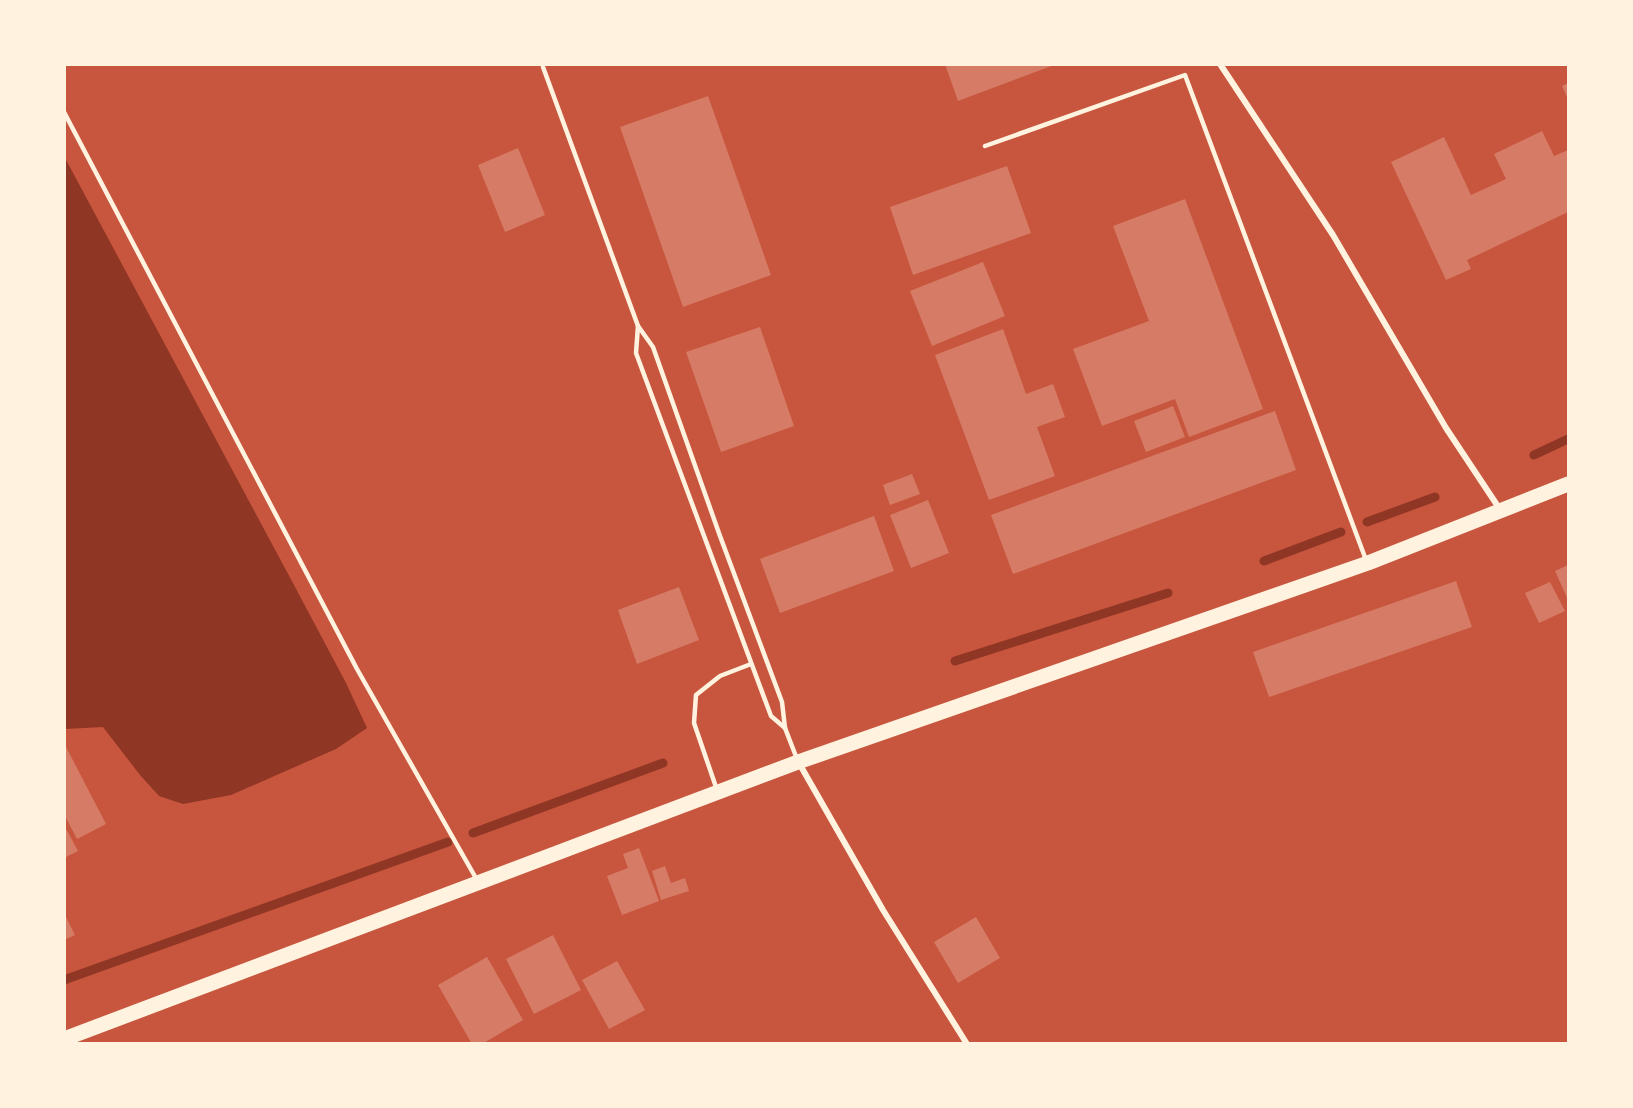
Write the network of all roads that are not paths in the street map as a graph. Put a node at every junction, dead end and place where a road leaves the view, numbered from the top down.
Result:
1 (1220, 64) edge
2 (543, 67) dead end
3 (64, 112) edge
4 (985, 146) dead end
5 (639, 327) junction
6 (1569, 484) edge
7 (1502, 512) junction
8 (1368, 563) junction
9 (752, 664) junction
10 (785, 728) junction
11 (798, 762) junction
12 (718, 792) junction
13 (478, 883) junction
14 (64, 1039) edge
15 (967, 1044) edge

1 - 7 street
2 - 5 lane
3 - 13 lane
4 - 8 lane
5 - 9 lane
5 - 10 lane
6 - 7 main road
7 - 8 main road
8 - 11 main road
9 - 10 lane
9 - 12 lane
10 - 11 lane
11 - 12 main road
11 - 15 street
12 - 13 main road
13 - 14 main road

